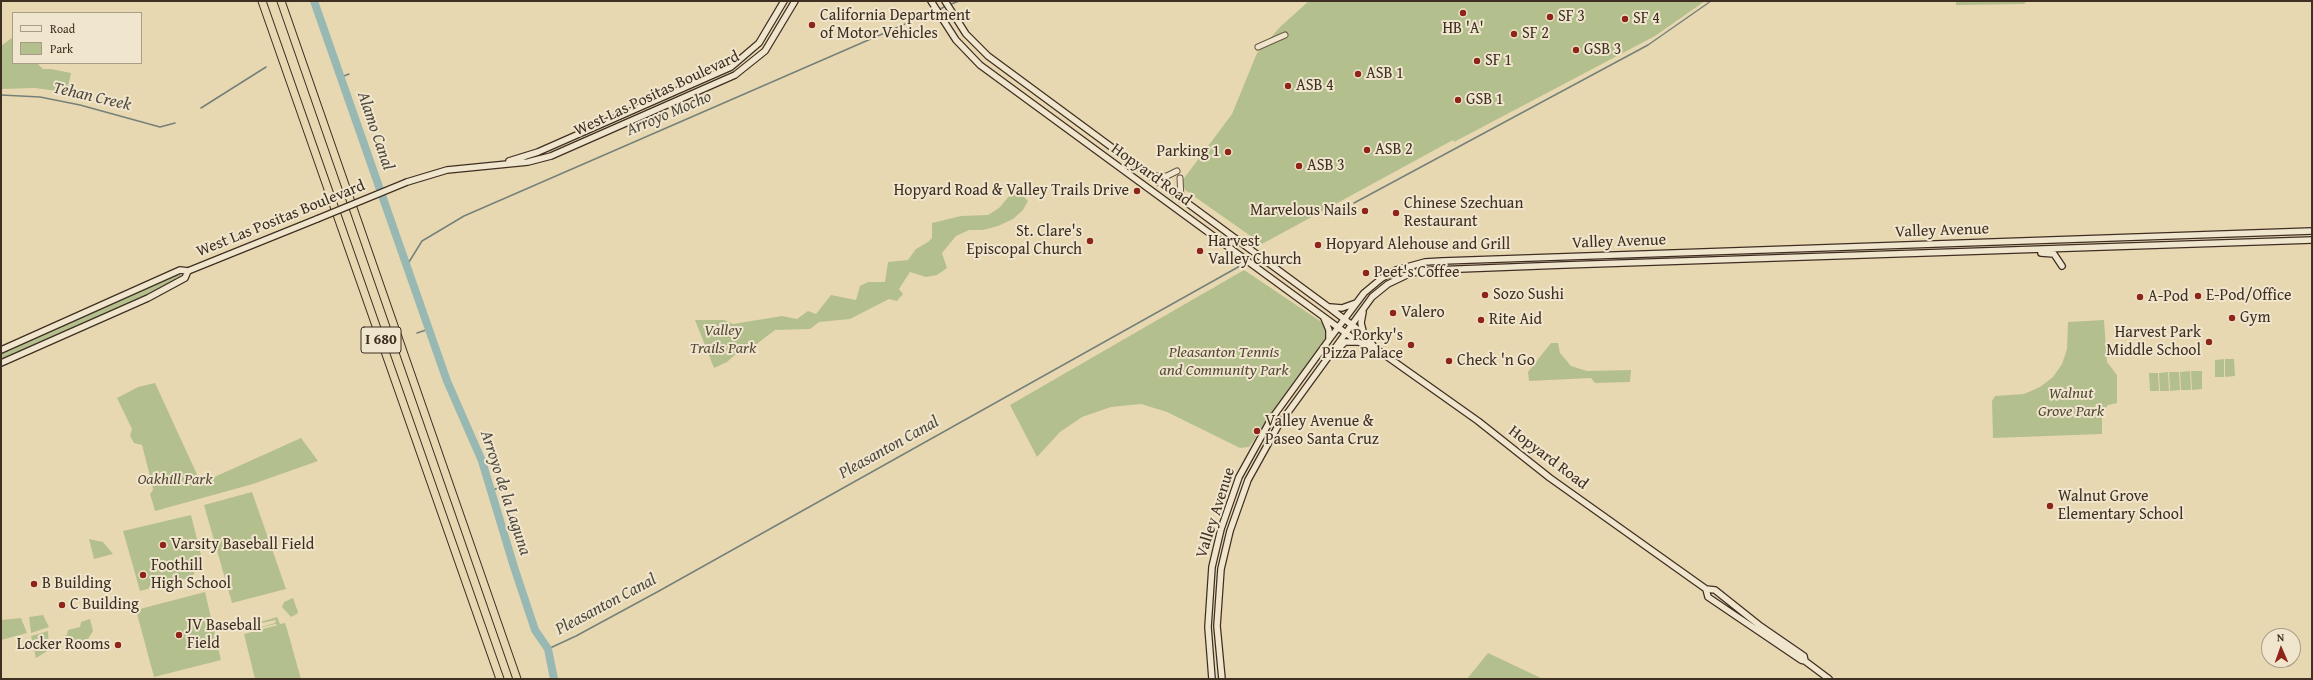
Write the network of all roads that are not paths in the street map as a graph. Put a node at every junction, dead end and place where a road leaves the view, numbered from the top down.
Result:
1 (262, 1) edge
2 (281, 1) edge
3 (784, 1) edge
4 (795, 1) edge
5 (931, 1) edge
6 (945, 1) edge
7 (1285, 35) dead end
8 (1258, 47) dead end
9 (499, 164) junction
10 (1177, 171) dead end
11 (1151, 176) junction
12 (1180, 178) dead end
13 (1181, 199) junction
14 (2312, 231) edge
15 (2312, 240) edge
16 (2029, 250) junction
17 (2062, 266) dead end
18 (188, 271) junction
19 (1357, 303) junction
20 (1328, 306) junction
21 (1364, 309) junction
22 (1323, 316) junction
23 (1345, 320) junction
24 (1352, 325) junction
25 (1338, 328) junction
26 (1345, 333) junction
27 (1365, 335) junction
28 (1329, 339) junction
29 (1358, 342) junction
30 (1375, 348) junction
31 (1, 350) edge
32 (1332, 352) junction
33 (1, 363) edge
34 (1706, 589) junction
35 (1805, 661) junction
36 (500, 679) edge
37 (517, 679) edge
38 (1212, 679) edge
39 (1222, 679) edge
40 (1829, 679) edge

1 - 36 highway, I 680
2 - 37 highway, I 680
3 - 9 main road, West Las Positas Boulevard
4 - 9 main road, West Las Positas Boulevard
5 - 22 main road, Hopyard Road
6 - 11 main road, Hopyard Road
7 - 8 street
9 - 18 main road, West Las Positas Boulevard, bridge
10 - 11 street
11 - 13 main road, Hopyard Road
12 - 13 street
13 - 20 main road, Hopyard Road
14 - 19 main road, Valley Avenue
15 - 16 main road, Valley Avenue
16 - 17 main road, Valley Avenue
16 - 21 main road, Valley Avenue
18 - 31 main road, West Las Positas Boulevard
18 - 33 main road, West Las Positas Boulevard
19 - 20 main road
19 - 23 main road, Valley Avenue
20 - 23 main road, Hopyard Road
21 - 24 main road, Valley Avenue
21 - 27 main road
22 - 25 main road, Hopyard Road
22 - 28 main road
23 - 24 main road, Hopyard Road
23 - 25 main road, Valley Avenue
24 - 26 main road, Valley Avenue
24 - 27 main road, Hopyard Road
25 - 26 main road, Hopyard Road
25 - 28 main road, Valley Avenue
26 - 29 main road, Hopyard Road
26 - 32 main road, Valley Avenue
27 - 30 main road, Hopyard Road
28 - 38 main road, Valley Avenue
29 - 30 main road, Hopyard Road
29 - 32 main road
30 - 34 main road, Hopyard Road
32 - 39 main road, Valley Avenue
34 - 35 main road, Hopyard Road
34 - 35 main road, Hopyard Road
35 - 40 main road, Hopyard Road

